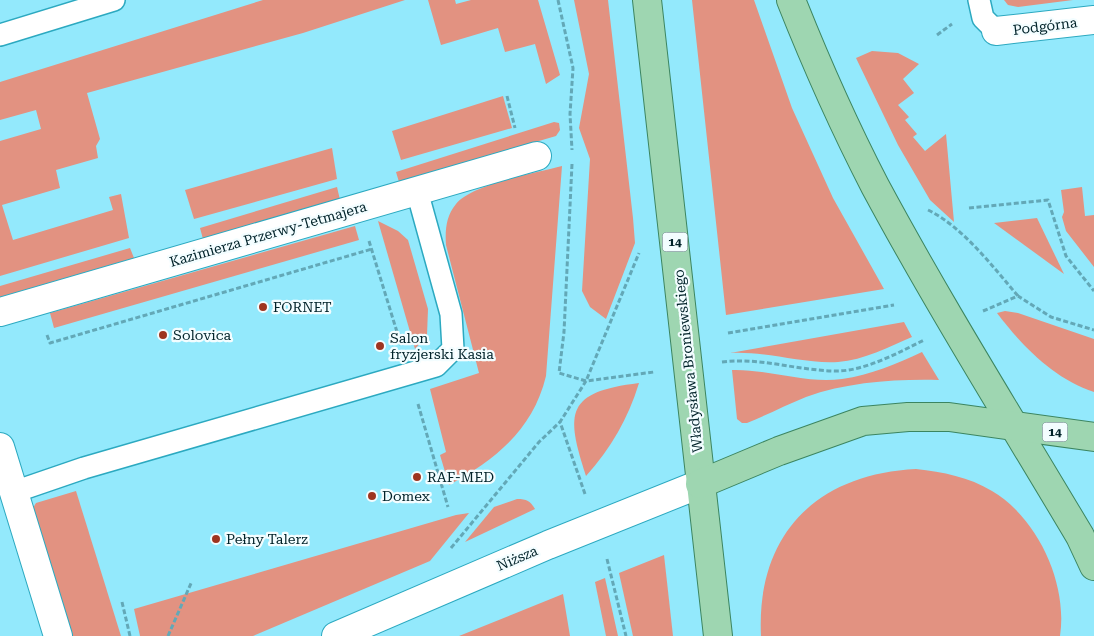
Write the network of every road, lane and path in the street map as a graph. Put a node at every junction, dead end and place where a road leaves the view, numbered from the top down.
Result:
1 (114, 0) edge
2 (558, 0) edge
3 (647, 0) edge
4 (791, 0) edge
5 (978, 0) edge
6 (1094, 20) edge
7 (957, 22) dead end
8 (996, 31) joint
9 (0, 35) edge
10 (937, 36) dead end
11 (507, 96) dead end
12 (516, 131) dead end
13 (537, 156) dead end
14 (417, 191) junction
15 (922, 208) dead end
16 (970, 208) dead end
17 (672, 211) junction
18 (372, 249) dead end
19 (1094, 291) edge
20 (1018, 296) junction
21 (894, 305) dead end
22 (992, 307) dead end
23 (0, 312) edge
24 (1094, 330) edge
25 (728, 333) dead end
26 (50, 343) dead end
27 (917, 344) dead end
28 (688, 367) junction
29 (586, 381) junction
30 (560, 422) junction
31 (1015, 427) junction
32 (1094, 437) edge
33 (0, 447) edge
34 (580, 481) dead end
35 (700, 484) junction
36 (14, 492) junction
37 (1094, 566) edge
38 (612, 576) dead end
39 (192, 581) dead end
40 (426, 597) junction
41 (122, 602) dead end
42 (58, 636) edge
43 (130, 636) edge
44 (168, 636) edge
45 (336, 636) edge
46 (626, 636) edge
47 (718, 636) edge

1 - 9 lane
2 - 29 path
3 - 17 main road, Władysława Broniewskiego / 14
4 - 31 main road
5 - 8 lane
6 - 8 street, Podgórna
7 - 10 path
11 - 12 path
13 - 14 street, Kazimierza Przerwy-Tetmajera
14 - 23 street, Kazimierza Przerwy-Tetmajera
14 - 36 lane
15 - 20 path
16 - 19 path
17 - 28 main road, Władysława Broniewskiego / 14
17 - 29 path
18 - 26 path
20 - 22 path
20 - 24 path
21 - 25 path
27 - 28 path
28 - 29 path
28 - 35 main road, Władysława Broniewskiego / 14
29 - 30 path
30 - 34 path
30 - 40 path
31 - 32 main road, 14
31 - 35 main road
31 - 37 main road
33 - 36 street
35 - 40 street, Niższa
35 - 47 main road, 14
36 - 42 street
38 - 46 path
39 - 44 path
40 - 45 street, Niższa
41 - 43 path

